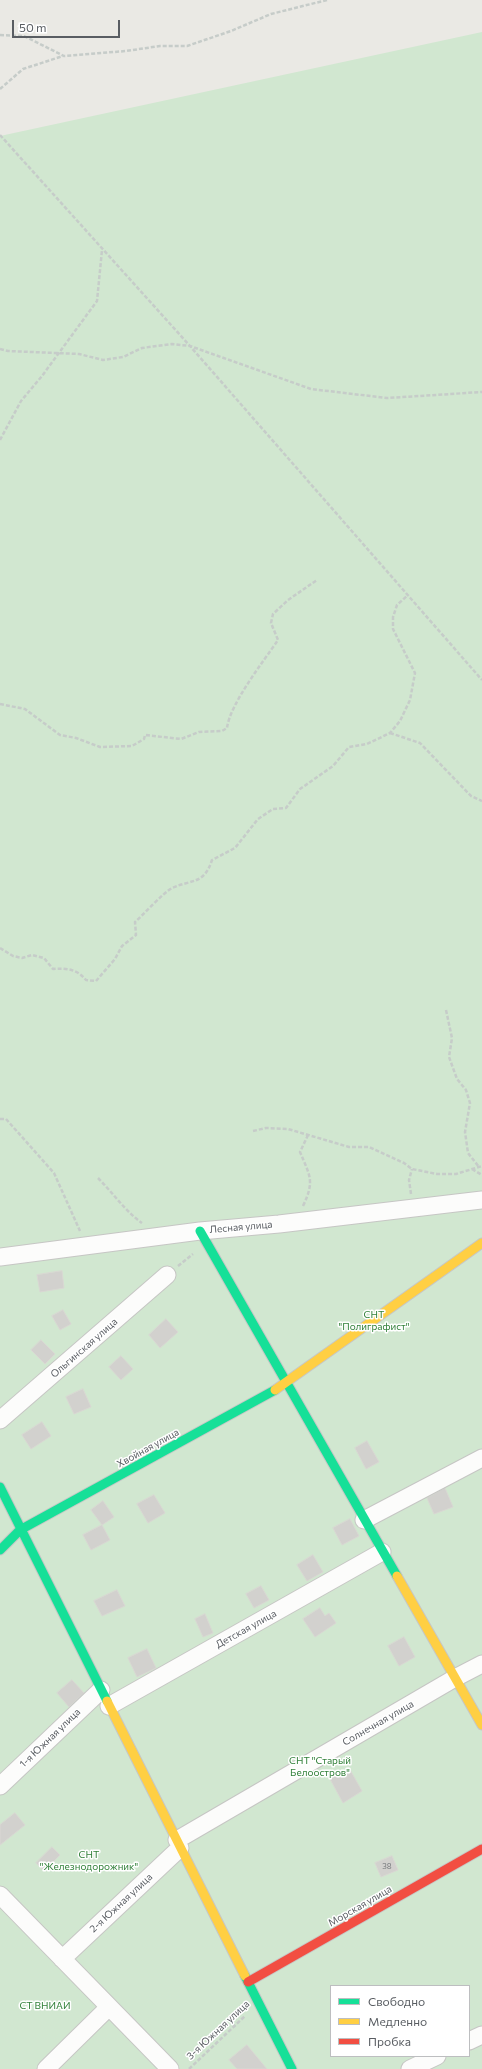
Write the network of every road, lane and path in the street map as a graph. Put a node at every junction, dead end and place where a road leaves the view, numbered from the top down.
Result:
1 (327, 0) edge
2 (0, 35) edge
3 (64, 56) junction
4 (0, 89) edge
5 (0, 136) edge
6 (102, 249) junction
7 (190, 346) junction
8 (0, 349) edge
9 (59, 353) junction
10 (482, 392) edge
11 (0, 440) edge
12 (317, 580) dead end
13 (408, 595) junction
14 (482, 680) edge
15 (0, 704) edge
16 (390, 733) junction
17 (482, 801) edge
18 (0, 948) edge
19 (446, 1010) dead end
20 (0, 1119) edge
21 (253, 1131) dead end
22 (308, 1135) junction
23 (480, 1167) edge
24 (412, 1169) junction
25 (471, 1169) junction
26 (482, 1175) edge
27 (98, 1178) dead end
28 (482, 1200) edge
29 (409, 1208) junction
30 (294, 1222) junction
31 (157, 1236) junction
32 (203, 1236) junction
33 (482, 1243) edge
34 (88, 1246) junction
35 (0, 1257) edge
36 (167, 1276) joint
37 (286, 1384) junction
38 (0, 1420) edge
39 (482, 1458) edge
40 (0, 1487) edge
41 (364, 1520) junction
42 (20, 1530) junction
43 (0, 1550) edge
44 (382, 1552) junction
45 (482, 1664) edge
46 (455, 1678) junction
47 (101, 1690) junction
48 (109, 1706) junction
49 (482, 1725) edge
50 (0, 1786) edge
51 (179, 1844) junction
52 (482, 1849) edge
53 (0, 1895) edge
54 (62, 1959) junction
55 (248, 1982) junction
56 (259, 2003) junction
57 (109, 2007) junction
58 (482, 2035) edge
59 (470, 2041) edge
60 (435, 2057) edge
61 (46, 2069) edge
62 (170, 2069) edge
63 (189, 2069) edge
64 (292, 2069) edge
65 (410, 2069) edge

1 - 3 path
2 - 3 path
3 - 4 path
5 - 6 path
6 - 7 path
6 - 9 path
7 - 9 path
7 - 10 path
7 - 13 path
8 - 9 path
9 - 11 path
12 - 15 path
13 - 14 path
13 - 16 path
16 - 17 path
16 - 18 path
19 - 23 path
20 - 34 path
21 - 22 path
22 - 24 path
22 - 30 path
23 - 25 path
24 - 25 path
24 - 29 path
25 - 26 path
27 - 31 path
28 - 29 street, Лесная улица
29 - 30 street, Лесная улица
30 - 32 street, Лесная улица
31 - 32 street, Лесная улица
31 - 34 street, Лесная улица
32 - 36 path
32 - 37 street
33 - 37 street, Хвойная улица
34 - 35 street, Лесная улица
36 - 38 street, Ольгинская улица
37 - 41 street
37 - 42 street, Хвойная улица
39 - 41 street
40 - 42 street
41 - 44 street
42 - 43 street, Хвойная улица
42 - 47 street
44 - 46 street
44 - 48 street, Детская улица
45 - 46 street, Солнечная улица
46 - 49 street
46 - 51 street, Солнечная улица
47 - 48 street
47 - 50 street, 1-я Южная улица
48 - 51 street
51 - 54 street, 2-я Южная улица
51 - 55 street
52 - 55 street, Морская улица
53 - 54 street
54 - 57 street
55 - 56 street
56 - 63 path, 3-я Южная улица
56 - 64 street
57 - 61 street
57 - 62 street
58 - 59 street
60 - 65 street

